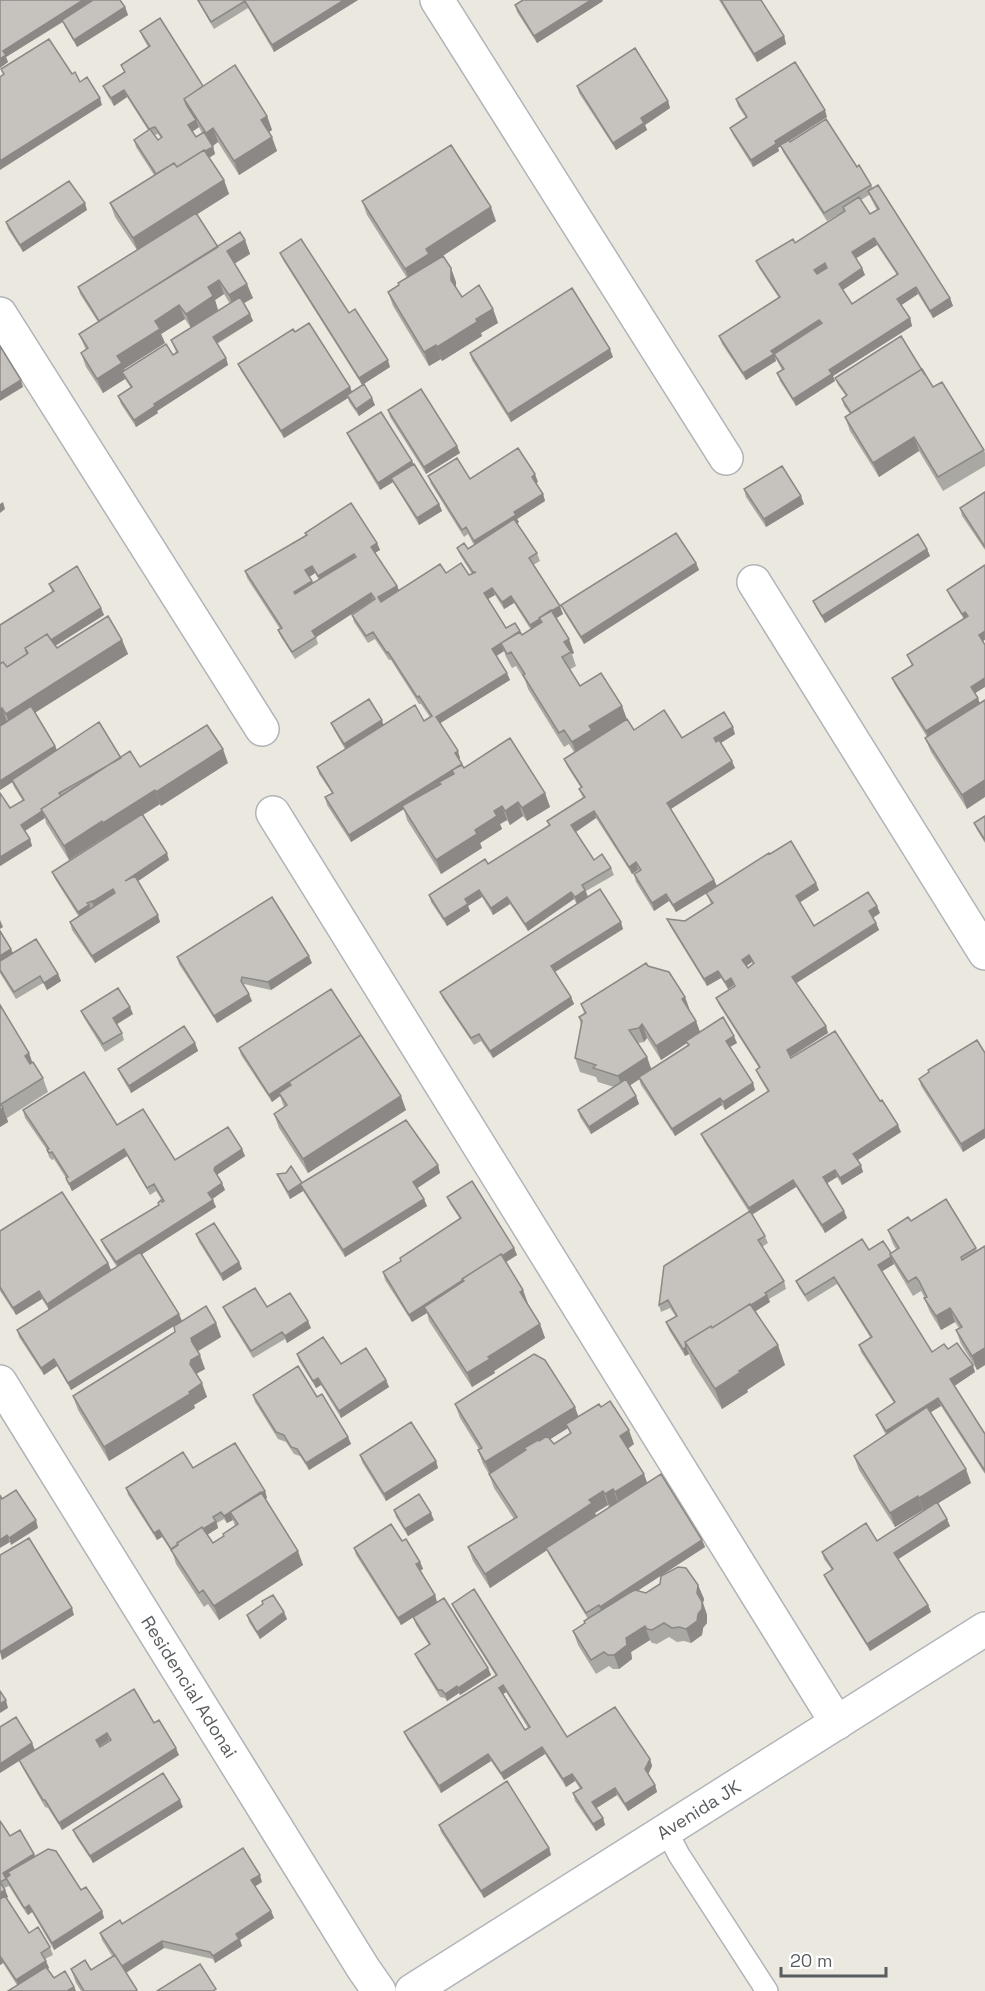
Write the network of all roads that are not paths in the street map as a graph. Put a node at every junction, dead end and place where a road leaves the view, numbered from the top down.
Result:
1 (437, 0) edge
2 (0, 314) edge
3 (726, 459) dead end
4 (754, 582) dead end
5 (262, 729) dead end
6 (273, 813) dead end
7 (985, 953) edge
8 (0, 1382) edge
9 (985, 1629) edge
10 (837, 1723) junction
11 (666, 1830) junction
12 (379, 1991) edge
13 (412, 1991) edge
14 (767, 1991) edge

1 - 3 street
2 - 5 street
4 - 7 street
6 - 10 street
8 - 12 street, Residencial Adonai
9 - 10 street, Avenida JK
10 - 11 street, Avenida JK
11 - 13 street, Avenida JK
11 - 14 lane

